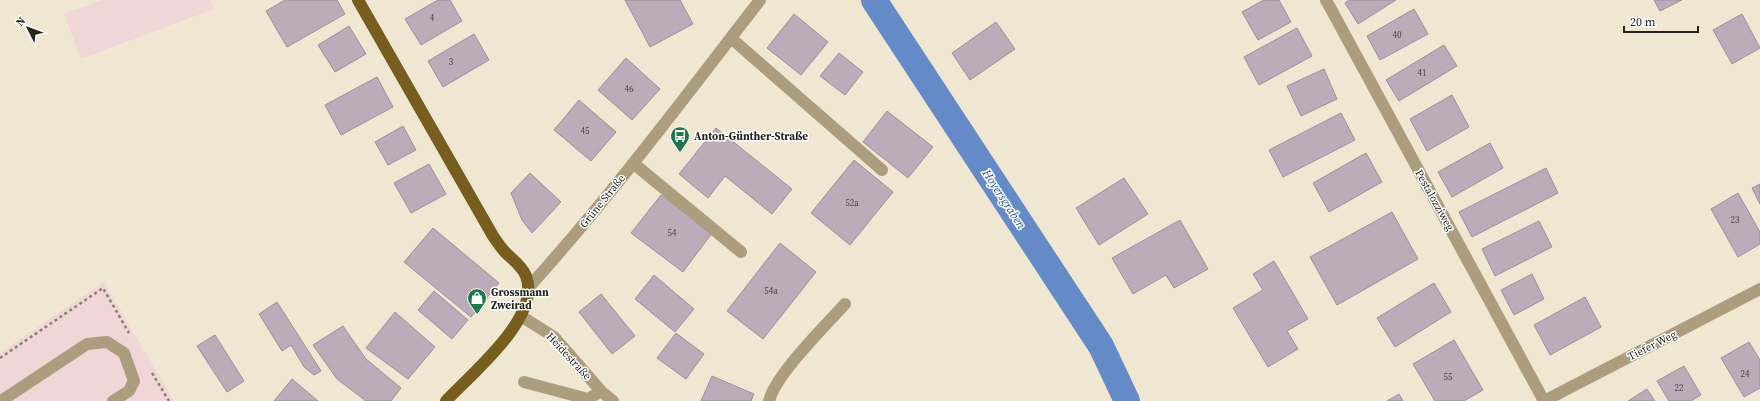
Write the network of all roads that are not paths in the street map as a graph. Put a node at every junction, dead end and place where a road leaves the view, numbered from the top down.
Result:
1 (358, 0) edge
2 (760, 0) edge
3 (1326, 0) edge
4 (731, 38) junction
5 (633, 163) junction
6 (882, 170) dead end
7 (741, 252) dead end
8 (529, 287) junction
9 (1760, 289) edge
10 (845, 304) dead end
11 (521, 316) junction
12 (524, 382) dead end
13 (601, 390) junction
14 (1, 401) edge
15 (113, 401) edge
16 (446, 401) edge
17 (613, 401) edge
18 (769, 401) edge
19 (1544, 401) edge

1 - 8 main road
2 - 4 street, Grüne Straße
3 - 19 street, Pestalozziweg
4 - 5 street, Grüne Straße
4 - 6 street
5 - 7 street
5 - 8 street, Grüne Straße
8 - 11 main road
9 - 19 street, Tiefer Weg
10 - 18 street
11 - 13 street, Heidestraße
11 - 16 main road
12 - 13 street
13 - 17 street, Heidestraße
14 - 15 street

